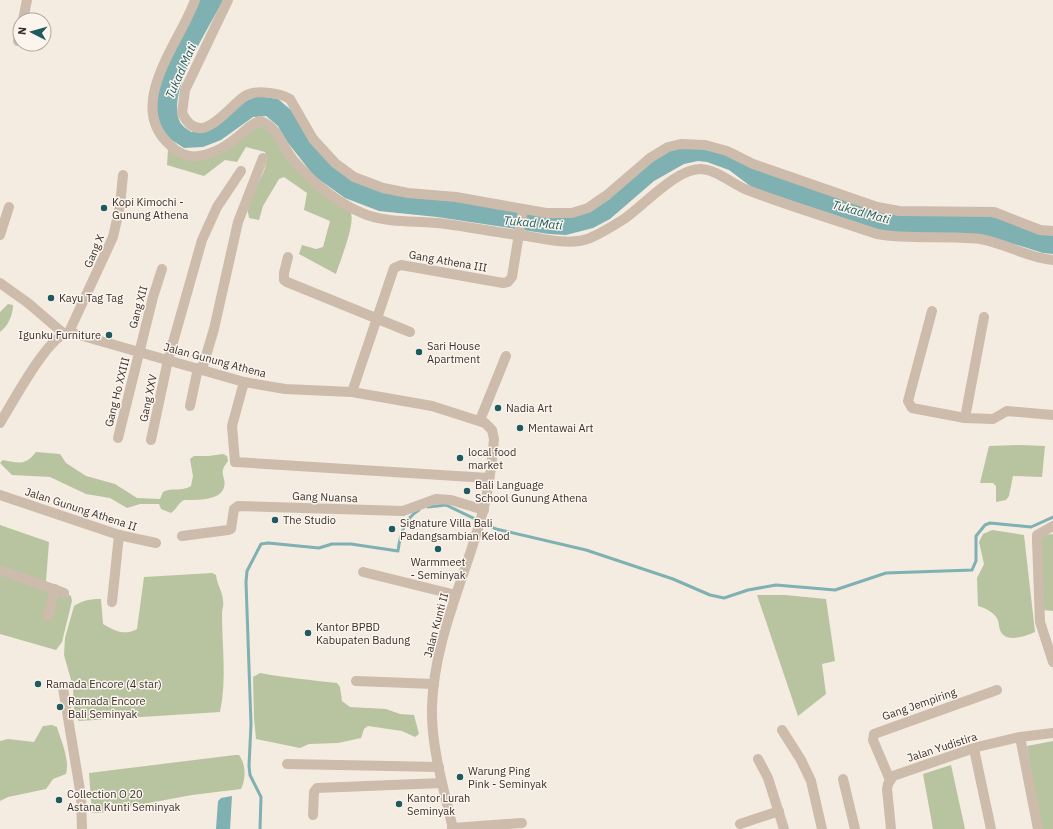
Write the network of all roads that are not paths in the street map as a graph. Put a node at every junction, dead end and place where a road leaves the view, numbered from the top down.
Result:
1 (27, 0) edge
2 (195, 0) edge
3 (228, 0) edge
4 (25, 12) edge
5 (262, 158) dead end
6 (241, 171) dead end
7 (123, 175) dead end
8 (9, 207) dead end
9 (523, 210) junction
10 (1053, 231) edge
11 (519, 233) junction
12 (0, 235) edge
13 (288, 257) dead end
14 (1053, 260) edge
15 (162, 269) dead end
16 (0, 283) edge
17 (932, 311) dead end
18 (984, 318) dead end
19 (375, 319) junction
20 (410, 332) dead end
21 (66, 333) junction
22 (139, 352) junction
23 (506, 356) dead end
24 (168, 360) junction
25 (200, 368) junction
26 (244, 382) junction
27 (352, 392) junction
28 (190, 406) dead end
29 (1053, 415) edge
30 (965, 418) junction
31 (480, 420) junction
32 (0, 423) edge
33 (492, 430) joint
34 (118, 438) dead end
35 (151, 440) dead end
36 (488, 478) junction
37 (0, 495) edge
38 (484, 510) junction
39 (1053, 526) edge
40 (119, 535) junction
41 (182, 536) dead end
42 (156, 543) dead end
43 (0, 570) edge
44 (363, 572) dead end
45 (55, 589) junction
46 (64, 593) dead end
47 (456, 595) junction
48 (112, 602) dead end
49 (48, 618) dead end
50 (1053, 662) edge
51 (356, 681) dead end
52 (434, 684) junction
53 (64, 688) dead end
54 (997, 690) dead end
55 (782, 730) dead end
56 (1053, 733) edge
57 (1020, 737) junction
58 (974, 749) junction
59 (758, 759) dead end
60 (287, 764) dead end
61 (439, 766) junction
62 (843, 779) dead end
63 (890, 780) junction
64 (442, 783) junction
65 (779, 811) junction
66 (313, 815) dead end
67 (522, 823) dead end
68 (740, 824) dead end
69 (82, 829) edge
70 (452, 829) edge
71 (784, 829) edge
72 (822, 829) edge
73 (855, 829) edge
74 (891, 829) edge
75 (991, 829) edge
76 (1038, 829) edge

1 - 4 street
2 - 11 street
3 - 9 street
5 - 25 street
6 - 24 street, Gang XXV
7 - 21 street, Gang X
8 - 12 street
9 - 10 street
9 - 11 street
11 - 14 street
11 - 19 street, Gang Athena III
13 - 19 street
15 - 22 street, Gang XII
16 - 21 street
17 - 30 street
18 - 30 street
19 - 20 street
19 - 27 street, Gang Athena III
21 - 22 street, Jalan Gunung Athena
21 - 32 street
22 - 24 street, Jalan Gunung Athena
22 - 34 street, Gang Ho XXIII
23 - 31 street
24 - 25 street, Jalan Gunung Athena
24 - 35 street, Gang XXV
25 - 26 street, Jalan Gunung Athena
25 - 28 street
26 - 27 street, Jalan Gunung Athena
26 - 36 street
27 - 31 street, Jalan Gunung Athena
29 - 30 street
31 - 33 street, Jalan Gunung Athena
33 - 36 street, Jalan Kunti II
36 - 38 street, Jalan Kunti II
37 - 40 street, Jalan Gunung Athena II
38 - 41 street, Gang Nuansa
38 - 47 street, Jalan Kunti II
39 - 50 street
40 - 42 street, Jalan Gunung Athena II
40 - 48 street
43 - 45 street
44 - 47 street
45 - 46 street
45 - 49 street
47 - 52 street, Jalan Kunti II
51 - 52 street
52 - 61 street, Jalan Kunti II
53 - 69 street
54 - 63 street, Gang Jempiring
55 - 72 street
56 - 57 street, Jalan Yudistira
57 - 58 street, Jalan Yudistira
57 - 76 street
58 - 63 street, Jalan Yudistira
58 - 75 street
59 - 65 street
60 - 61 street
61 - 64 street, Jalan Kunti II
62 - 73 street
63 - 74 street
64 - 66 street
64 - 70 street, Jalan Kunti II
65 - 68 street
65 - 71 street
67 - 70 street

